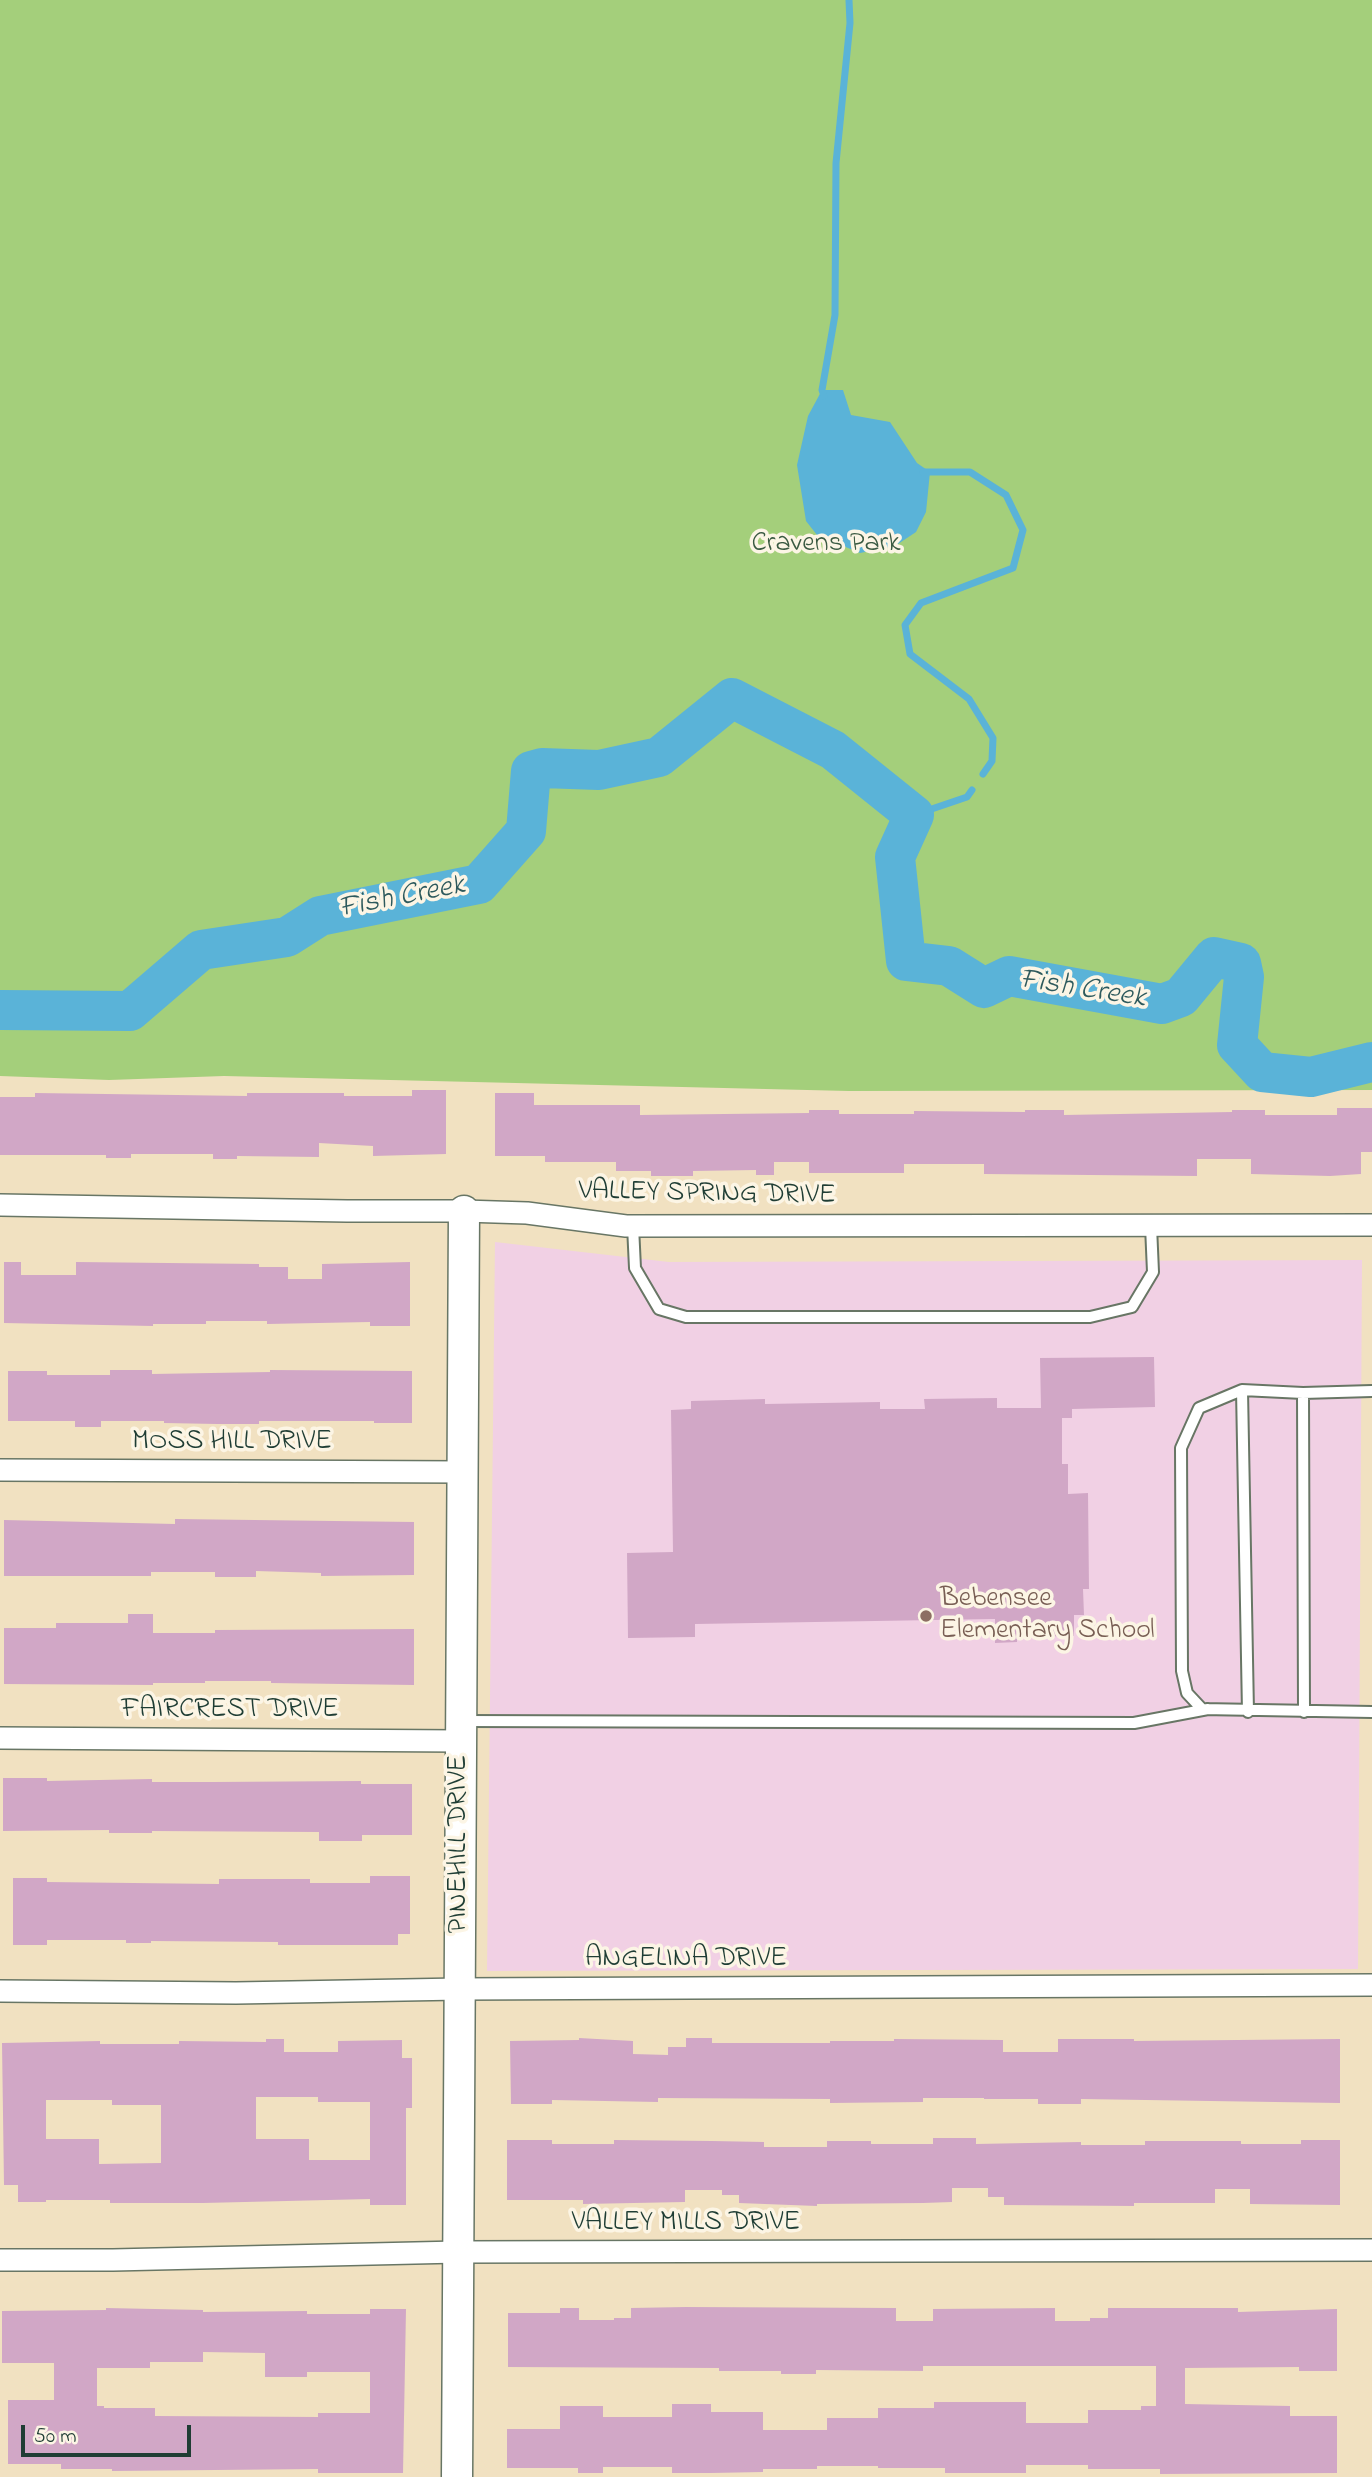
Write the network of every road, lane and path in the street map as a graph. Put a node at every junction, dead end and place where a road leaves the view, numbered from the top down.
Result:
1 (0, 1205) edge
2 (464, 1211) junction
3 (1372, 1225) edge
4 (633, 1226) junction
5 (1151, 1226) junction
6 (1242, 1390) junction
7 (1372, 1391) edge
8 (1303, 1393) junction
9 (0, 1470) edge
10 (464, 1472) junction
11 (1208, 1709) junction
12 (1248, 1712) junction
13 (1304, 1712) junction
14 (1372, 1712) edge
15 (460, 1731) junction
16 (0, 1738) edge
17 (1372, 1985) edge
18 (460, 1989) junction
19 (0, 1991) edge
20 (1372, 2250) edge
21 (458, 2252) junction
22 (0, 2260) edge
23 (457, 2477) edge

1 - 2 street, VALLEY SPRING DRIVE
2 - 4 street, VALLEY SPRING DRIVE
2 - 10 street, PINEHILL DRIVE
3 - 5 street, VALLEY SPRING DRIVE
4 - 5 street, VALLEY SPRING DRIVE
4 - 5 lane
6 - 8 lane
6 - 11 lane
6 - 12 lane
7 - 8 lane
8 - 13 lane
9 - 10 street, MOSS HILL DRIVE
10 - 15 street, PINEHILL DRIVE
11 - 12 lane
11 - 15 lane
12 - 13 lane
13 - 14 lane
15 - 16 street, FAIRCREST DRIVE
15 - 18 street, PINEHILL DRIVE
17 - 18 street, ANGELINA DRIVE
18 - 19 street, ANGELINA DRIVE
18 - 21 street, PINEHILL DRIVE
20 - 21 street, VALLEY MILLS DRIVE
21 - 22 street, VALLEY MILLS DRIVE
21 - 23 street, PINEHILL DRIVE

